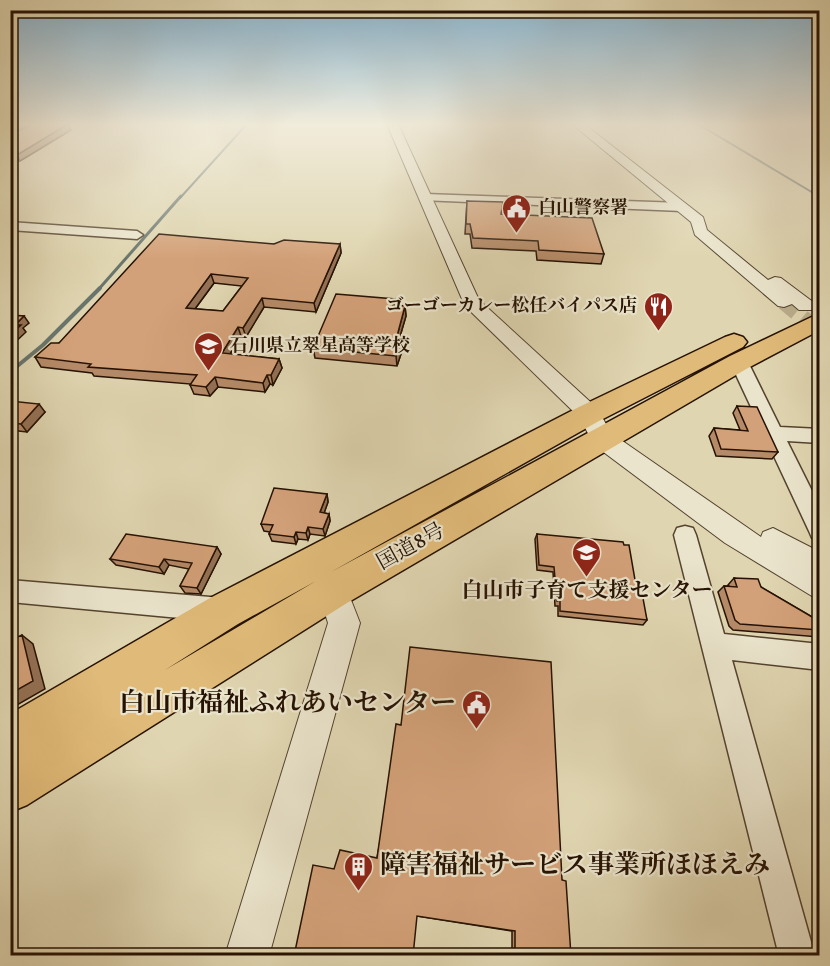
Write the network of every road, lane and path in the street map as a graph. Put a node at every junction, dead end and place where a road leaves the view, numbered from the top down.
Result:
1 (412, 169) edge
2 (634, 169) edge
3 (425, 198) junction
4 (682, 207) junction
5 (10, 226) edge
6 (137, 235) dead end
7 (807, 307) edge
8 (739, 362) junction
9 (604, 427) junction
10 (772, 433) junction
11 (819, 436) edge
12 (812, 499) edge
13 (819, 531) edge
14 (685, 535) dead end
15 (819, 567) edge
16 (819, 588) edge
17 (10, 591) edge
18 (333, 591) junction
19 (224, 610) junction
20 (716, 646) junction
21 (819, 657) edge
22 (10, 740) edge
23 (10, 788) edge
24 (247, 956) edge
25 (797, 956) edge

1 - 3 street
2 - 4 street
3 - 4 street
3 - 9 street
4 - 7 street
5 - 6 street
7 - 8 highway, 国道8号
7 - 9 highway, 国道8号
8 - 9 highway, 国道8号
8 - 10 street
9 - 15 street
9 - 16 street
9 - 18 highway, 国道8号
9 - 19 highway, 国道8号
10 - 11 street
10 - 12 street
12 - 13 street
14 - 20 street
17 - 19 street
18 - 23 highway, 国道8号
18 - 24 street
19 - 22 highway, 国道8号
20 - 21 street
20 - 25 street

